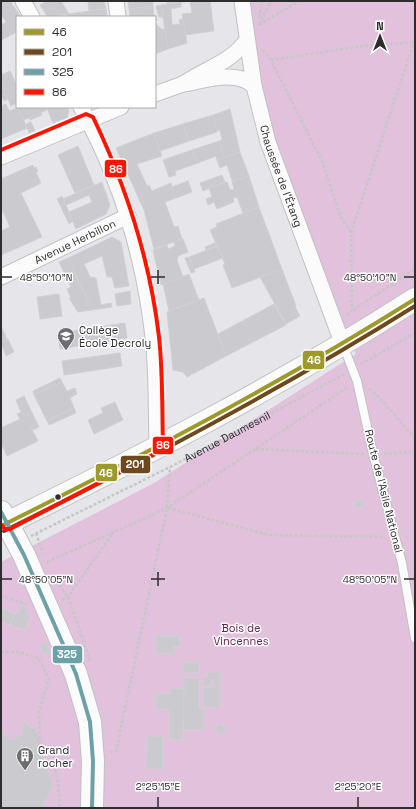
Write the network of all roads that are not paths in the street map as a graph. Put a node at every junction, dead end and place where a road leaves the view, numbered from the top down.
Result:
1 (22, 1) edge
2 (116, 1) edge
3 (242, 1) edge
4 (31, 16) edge
5 (118, 16) edge
6 (253, 42) junction
7 (183, 84) junction
8 (254, 86) junction
9 (156, 94) edge
10 (82, 108) edge
11 (118, 108) edge
12 (88, 120) junction
13 (1, 157) edge
14 (128, 216) junction
15 (1, 277) edge
16 (415, 299) edge
17 (343, 345) junction
18 (157, 446) junction
19 (3, 521) edge
20 (415, 638) edge
21 (92, 808) edge

1 - 4 street
2 - 5 street
3 - 6 street, Chaussée de l'Étang
6 - 7 street
6 - 8 street, Chaussée de l'Étang
7 - 8 street
7 - 9 street
8 - 17 street, Chaussée de l'Étang
10 - 12 street
11 - 12 street
12 - 13 street
12 - 14 street
14 - 15 street, Avenue Herbillon
14 - 18 street
16 - 17 street
17 - 18 street
17 - 20 lane, Route de l'Asile National
18 - 19 street
19 - 21 street

